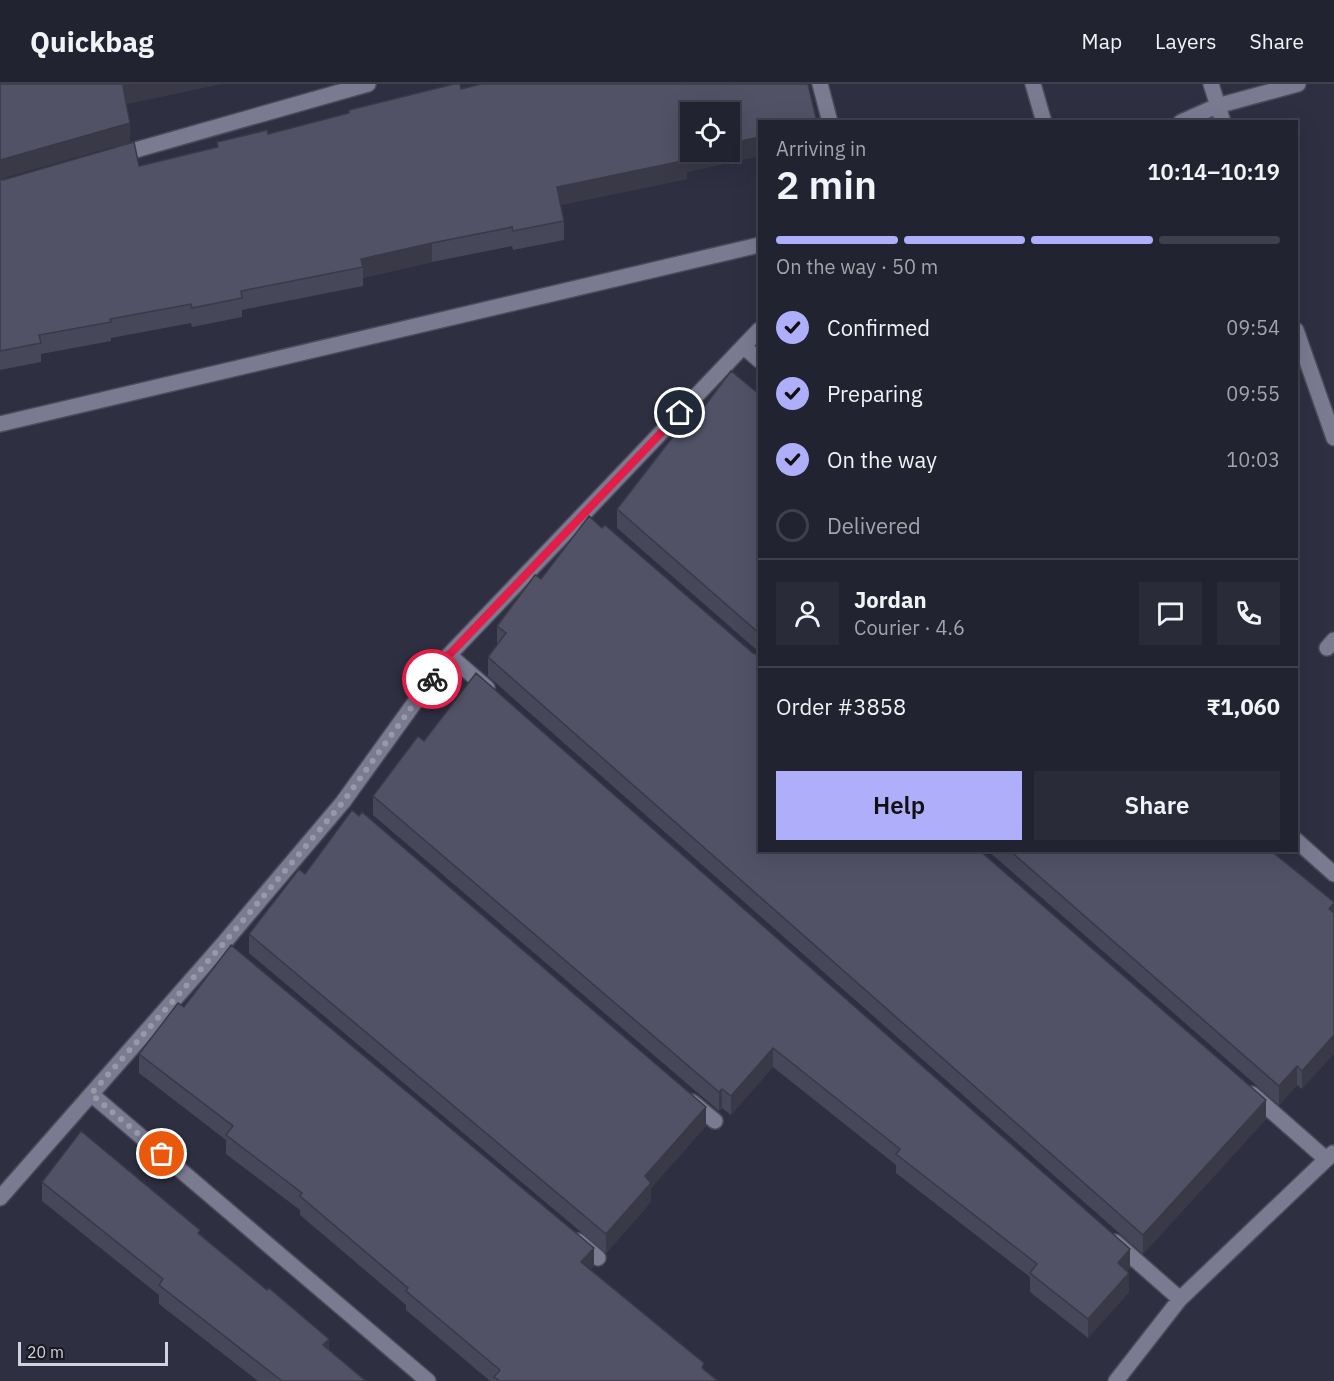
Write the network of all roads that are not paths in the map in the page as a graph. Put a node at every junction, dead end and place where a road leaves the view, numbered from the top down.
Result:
1 (368, 84) edge
2 (820, 84) edge
3 (1033, 84) edge
4 (1211, 84) edge
5 (1298, 84) edge
6 (1217, 106) junction
7 (829, 120) edge
8 (1043, 120) edge
9 (1186, 120) edge
10 (1222, 120) edge
11 (104, 160) edge
12 (758, 245) edge
13 (758, 331) edge
14 (1298, 336) edge
15 (744, 347) junction
16 (758, 359) edge
17 (0, 424) edge
18 (1334, 438) edge
19 (449, 655) junction
20 (503, 702) edge
21 (1298, 842) edge
22 (1334, 873) edge
23 (1238, 1082) edge
24 (678, 1090) edge
25 (91, 1094) junction
26 (714, 1121) dead end
27 (1330, 1155) edge
28 (0, 1198) edge
29 (562, 1228) edge
30 (1100, 1228) edge
31 (598, 1258) dead end
32 (1180, 1299) junction
33 (428, 1381) edge
34 (1116, 1381) edge

1 - 11 street
2 - 7 street
3 - 8 street
4 - 6 street
5 - 6 street
6 - 9 street
6 - 10 street
12 - 17 street
13 - 15 street
14 - 18 street
15 - 16 street
15 - 19 street
19 - 20 street
19 - 25 street
21 - 22 street
23 - 27 street
24 - 26 street
25 - 28 street
25 - 33 street
27 - 32 street
29 - 31 street
30 - 32 street
32 - 34 street

